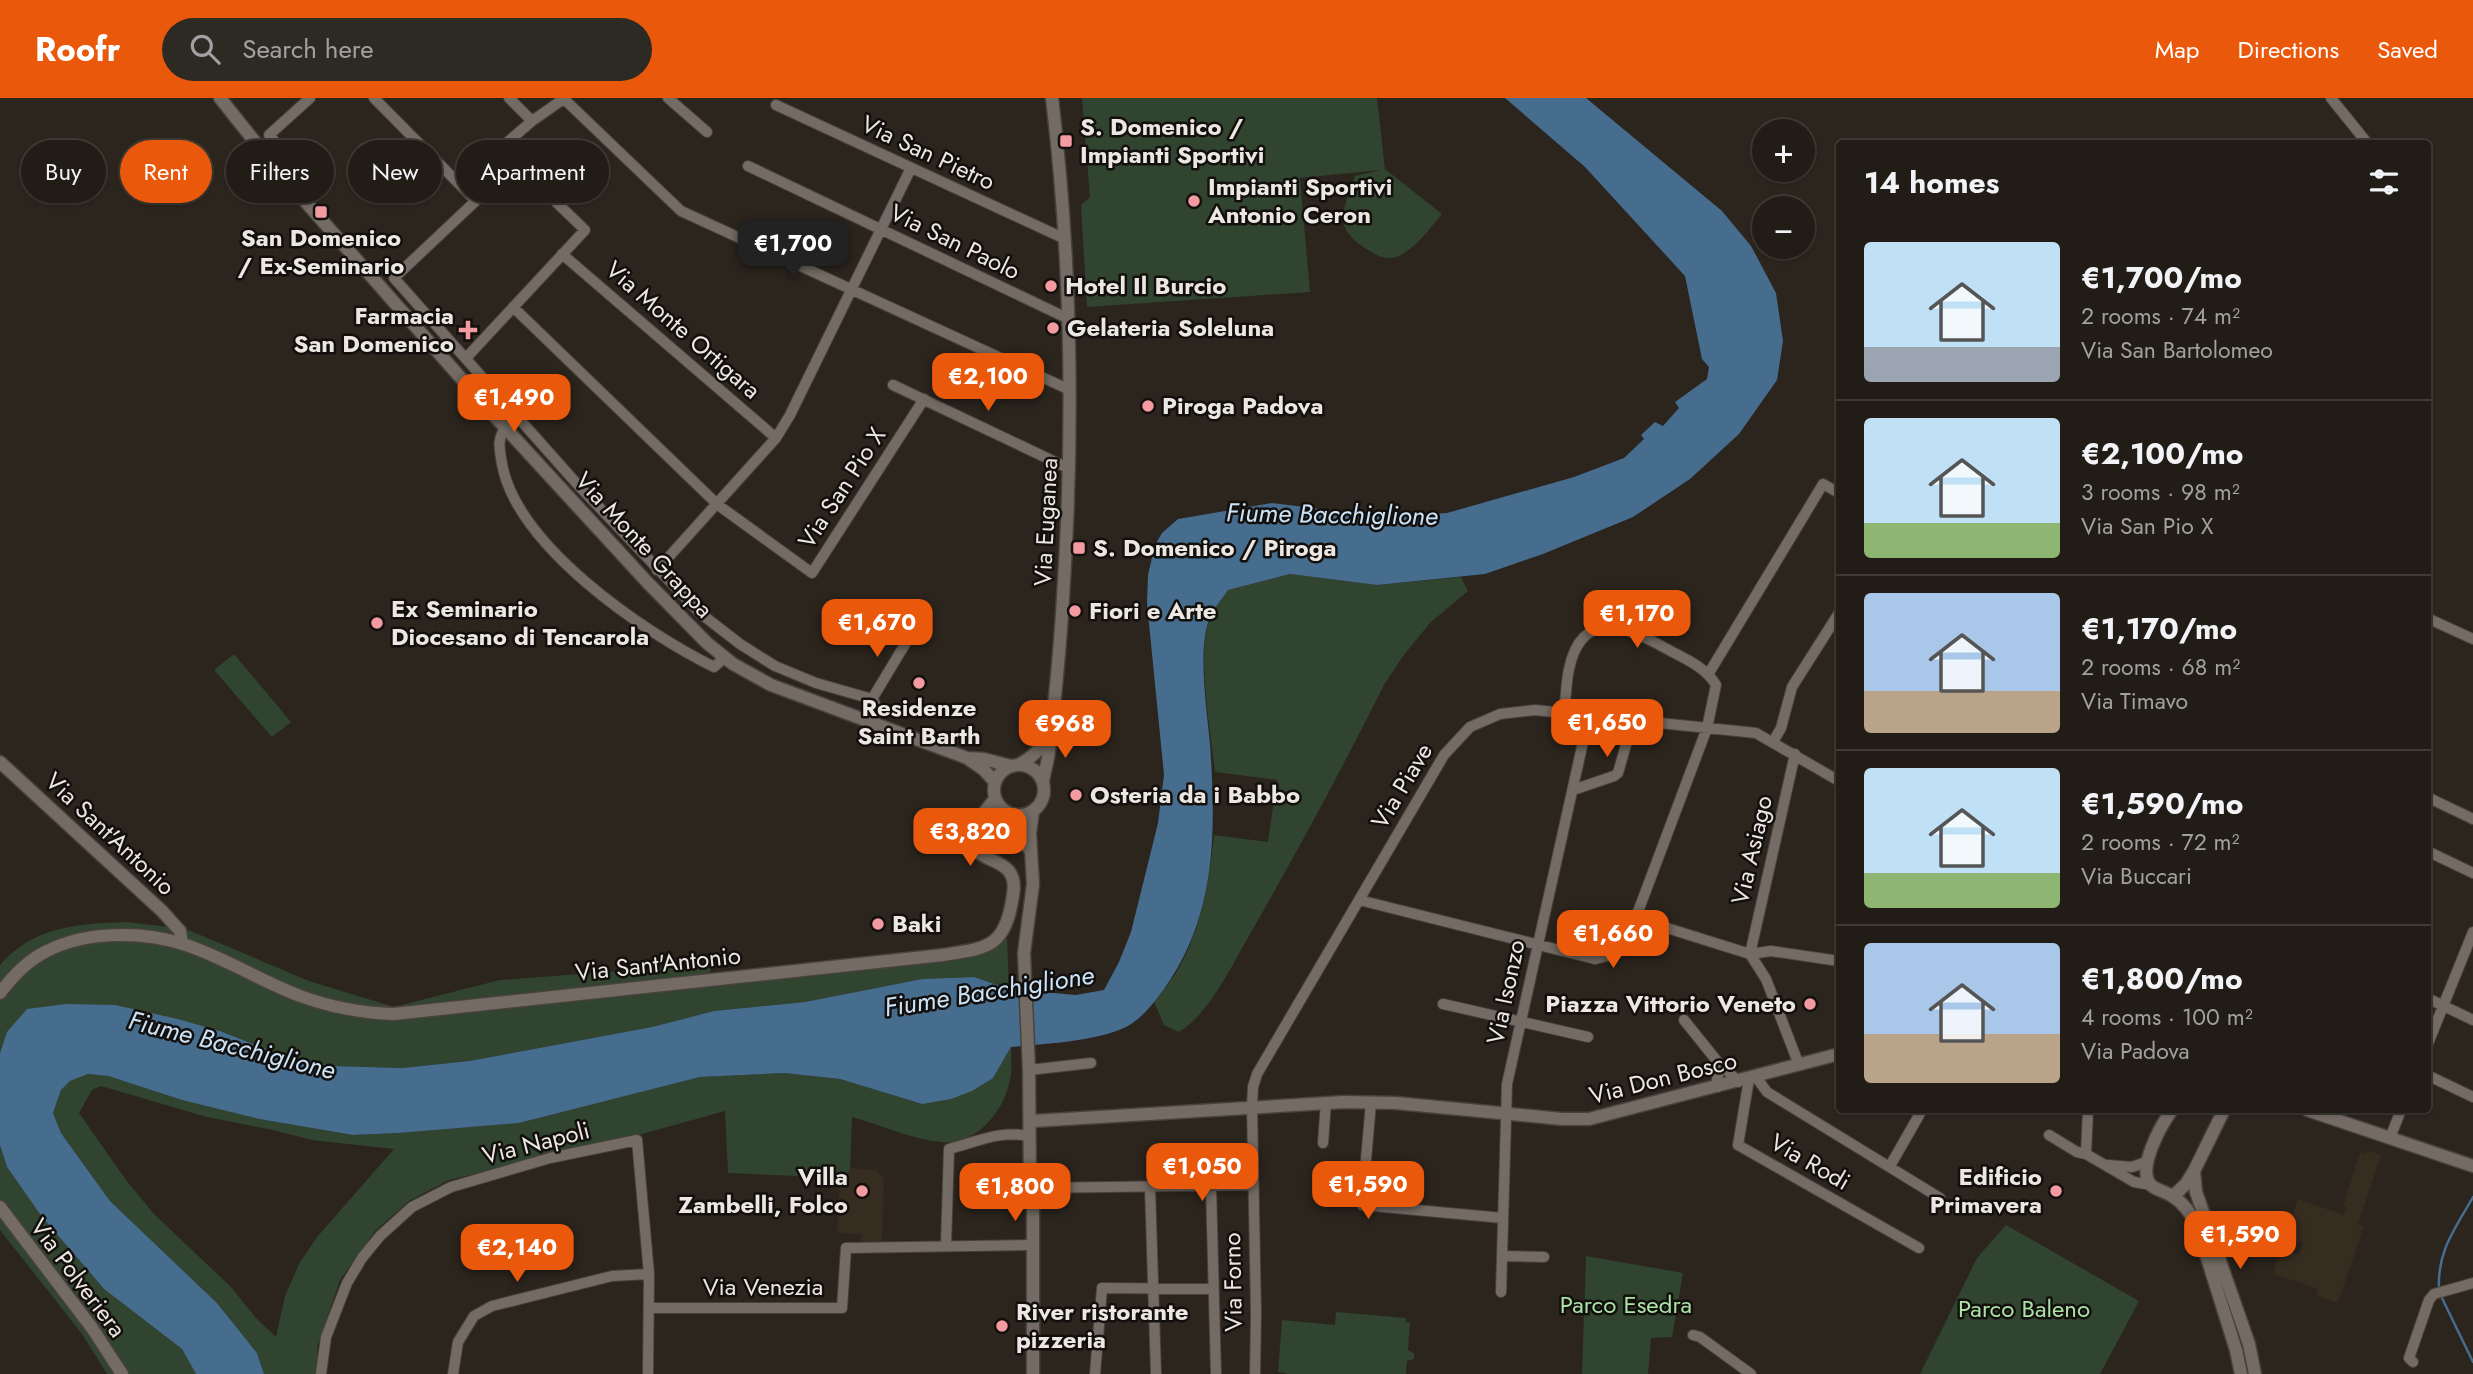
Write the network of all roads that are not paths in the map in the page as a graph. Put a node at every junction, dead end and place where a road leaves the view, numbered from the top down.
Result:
1 (220, 98) edge
2 (310, 98) edge
3 (374, 98) edge
4 (509, 98) edge
5 (2331, 98) edge
6 (565, 99) edge
7 (1052, 99) edge
8 (674, 100) edge
9 (776, 106) dead end
10 (532, 121) junction
11 (707, 132) dead end
12 (253, 140) edge
13 (273, 140) edge
14 (509, 140) edge
15 (2365, 140) edge
16 (748, 166) dead end
17 (911, 168) junction
18 (456, 182) edge
19 (307, 203) edge
20 (472, 203) edge
21 (557, 203) edge
22 (880, 229) junction
23 (1063, 238) junction
24 (562, 254) junction
25 (851, 290) junction
26 (513, 307) junction
27 (1069, 319) junction
28 (467, 357) junction
29 (893, 385) dead end
30 (1070, 390) junction
31 (502, 397) junction
32 (924, 399) junction
33 (489, 410) junction
34 (506, 428) junction
35 (776, 438) junction
36 (1070, 469) junction
37 (1836, 491) edge
38 (591, 499) junction
39 (718, 505) junction
40 (580, 509) junction
41 (657, 570) junction
42 (1836, 618) edge
43 (2431, 620) edge
44 (910, 636) dead end
45 (2473, 639) edge
46 (724, 658) junction
47 (1709, 673) junction
48 (859, 696) junction
49 (872, 699) junction
50 (1564, 712) junction
51 (1589, 715) junction
52 (852, 717) junction
53 (1633, 720) junction
54 (871, 723) junction
55 (1707, 729) junction
56 (1049, 734) junction
57 (1773, 742) junction
58 (1795, 754) junction
59 (967, 758) junction
60 (0, 762) edge
61 (1015, 766) junction
62 (1836, 779) edge
63 (995, 782) junction
64 (1042, 782) junction
65 (1573, 790) junction
66 (995, 799) junction
67 (2431, 799) edge
68 (1033, 811) junction
69 (1006, 812) junction
70 (981, 815) junction
71 (2473, 819) edge
72 (1030, 851) junction
73 (2431, 853) edge
74 (2473, 873) edge
75 (1359, 900) junction
76 (1635, 918) junction
77 (2473, 932) edge
78 (182, 944) junction
79 (1537, 946) junction
80 (1750, 954) junction
81 (1836, 961) edge
82 (2, 991) edge
83 (2431, 1000) edge
84 (1443, 1004) dead end
85 (2444, 1006) junction
86 (1684, 1020) dead end
87 (2473, 1020) edge
88 (1521, 1023) junction
89 (1588, 1037) dead end
90 (2431, 1037) edge
91 (1836, 1055) edge
92 (1091, 1063) dead end
93 (1799, 1065) junction
94 (1721, 1066) junction
95 (1029, 1070) junction
96 (2431, 1077) edge
97 (1748, 1079) junction
98 (1718, 1087) junction
99 (2473, 1097) edge
100 (1325, 1102) junction
101 (1371, 1103) junction
102 (1252, 1107) junction
103 (1920, 1113) edge
104 (2088, 1113) edge
105 (2169, 1113) edge
106 (2223, 1113) edge
107 (2316, 1113) edge
108 (2401, 1113) edge
109 (1505, 1114) junction
110 (1033, 1121) junction
111 (2049, 1135) dead end
112 (1028, 1136) junction
113 (2390, 1138) junction
114 (1323, 1143) dead end
115 (2086, 1154) junction
116 (2146, 1162) junction
117 (2108, 1165) junction
118 (1890, 1166) junction
119 (2473, 1166) edge
120 (2194, 1171) junction
121 (1253, 1185) junction
122 (2151, 1185) junction
123 (1211, 1187) junction
124 (1035, 1188) junction
125 (1150, 1188) junction
126 (2173, 1196) junction
127 (1940, 1198) dead end
128 (1032, 1202) junction
129 (0, 1207) edge
130 (1503, 1218) junction
131 (946, 1245) junction
132 (1032, 1245) junction
133 (1919, 1248) dead end
134 (1502, 1256) junction
135 (1544, 1257) dead end
136 (649, 1273) junction
137 (2473, 1283) edge
138 (1152, 1287) junction
139 (1213, 1289) junction
140 (1501, 1292) dead end
141 (650, 1308) junction
142 (1693, 1335) dead end
143 (2413, 1362) dead end
144 (122, 1374) edge
145 (321, 1374) edge
146 (453, 1374) edge
147 (648, 1374) edge
148 (1033, 1374) edge
149 (1096, 1374) edge
150 (1156, 1374) edge
151 (1216, 1374) edge
152 (1255, 1374) edge
153 (1751, 1374) edge
154 (2241, 1374) edge
155 (2255, 1374) edge

1 - 12 street, Via Monte Grappa
2 - 13 street
3 - 18 street
4 - 10 street
5 - 15 street
6 - 10 street
6 - 25 street
7 - 23 street, Via Euganea
8 - 11 street
9 - 17 street, Via San Pietro
10 - 14 street
16 - 22 street, Via San Paolo
17 - 22 street
17 - 23 street, Via San Pietro
19 - 33 street, Via Monte Grappa
20 - 28 street, Via Monte Grappa
21 - 24 street
22 - 25 street
22 - 27 street, Via San Paolo
23 - 27 street, Via Euganea
24 - 26 street
24 - 35 street, Via Monte Ortigara
25 - 30 street
25 - 35 street
26 - 28 street
26 - 39 street
27 - 30 street, Via Euganea
28 - 31 street, Via Monte Grappa
29 - 32 street
30 - 36 street, Via Euganea
31 - 33 street
31 - 38 street, Via Monte Grappa
32 - 36 street
32 - 39 street, Via San Pio X
33 - 34 street, Via Monte Grappa
34 - 40 street, Via Monte Grappa
34 - 46 street, Via Monte Grappa
35 - 39 street
36 - 56 street, Via Euganea
37 - 47 street
38 - 40 street
38 - 41 street, Via Monte Grappa
39 - 41 street
40 - 46 street, Via Monte Grappa
41 - 48 street, Via Monte Grappa
42 - 57 street
43 - 45 street
44 - 49 street
46 - 52 street, Via Monte Grappa
47 - 50 street
47 - 55 street
48 - 49 street, Via Monte Grappa
48 - 52 street
49 - 54 street
50 - 51 street, Via Piave
50 - 75 street, Via Piave
51 - 53 street, Via Piave
51 - 65 street, Via Isonzo
52 - 54 street, Via Monte Grappa
53 - 55 street, Via Piave
53 - 65 street
54 - 59 street, Via Monte Grappa
55 - 57 street, Via Piave
55 - 76 street
56 - 61 street
56 - 64 street, Via Euganea
57 - 58 street, Via Piave
58 - 62 street, Via Piave
58 - 80 street, Via Asiago
59 - 61 street, Via Monte Grappa
59 - 63 street, Via Monte Grappa
60 - 78 street, Via Sant'Antonio
61 - 63 street
61 - 64 street
63 - 66 street
64 - 68 street, Via Euganea
65 - 79 street, Via Isonzo
66 - 69 street, Via Euganea
66 - 70 street, Via Sant'Antonio
67 - 71 street
68 - 69 street
68 - 72 street, Via Euganea
69 - 70 street
69 - 72 street, Via Euganea
70 - 78 street, Via Sant'Antonio
72 - 95 street, Via Euganea
73 - 74 street
75 - 79 street
75 - 102 street, Via Piave
76 - 79 street
76 - 80 street
77 - 85 street
78 - 82 street, Via Sant'Antonio
79 - 88 street, Via Isonzo
80 - 81 street
80 - 93 street
83 - 85 street
84 - 88 street
85 - 87 street
85 - 90 street
86 - 94 street
88 - 89 street
88 - 109 street, Via Isonzo
91 - 93 street, Via Don Bosco
92 - 95 street
93 - 97 street, Via Don Bosco
94 - 97 street
94 - 98 street
95 - 110 street
95 - 112 street
96 - 99 street
97 - 98 street, Via Don Bosco
97 - 118 street
97 - 133 street, Via Rodi
98 - 109 street, Via Don Bosco
100 - 101 street, Via Don Bosco
100 - 102 street, Via Don Bosco
100 - 114 street
101 - 109 street, Via Don Bosco
101 - 130 street
102 - 110 street, Via Don Bosco
102 - 121 street, Via Forno
103 - 118 street
104 - 115 street
105 - 116 street
106 - 120 street
107 - 113 street
108 - 113 street
109 - 130 street, Via Isonzo
110 - 124 street
111 - 115 street
112 - 128 street
112 - 131 street
113 - 119 street
115 - 117 street
116 - 117 street
116 - 122 street
117 - 122 street
118 - 127 street
120 - 126 street
120 - 155 street
121 - 123 street
121 - 152 street, Via Forno
122 - 126 street
123 - 125 street
123 - 139 street
124 - 125 street
124 - 128 street
125 - 138 street
126 - 154 street
128 - 132 street
129 - 144 street, Via Polveriera
130 - 134 street, Via Isonzo
131 - 132 street, Via Venezia
131 - 141 street, Via Venezia
132 - 148 street
134 - 135 street
134 - 140 street, Via Isonzo
136 - 141 street, Via Napoli
136 - 145 street, Via Napoli
136 - 146 street
137 - 143 street
138 - 139 street
138 - 149 street
138 - 150 street
139 - 151 street
141 - 147 street, Via Napoli
142 - 153 street

